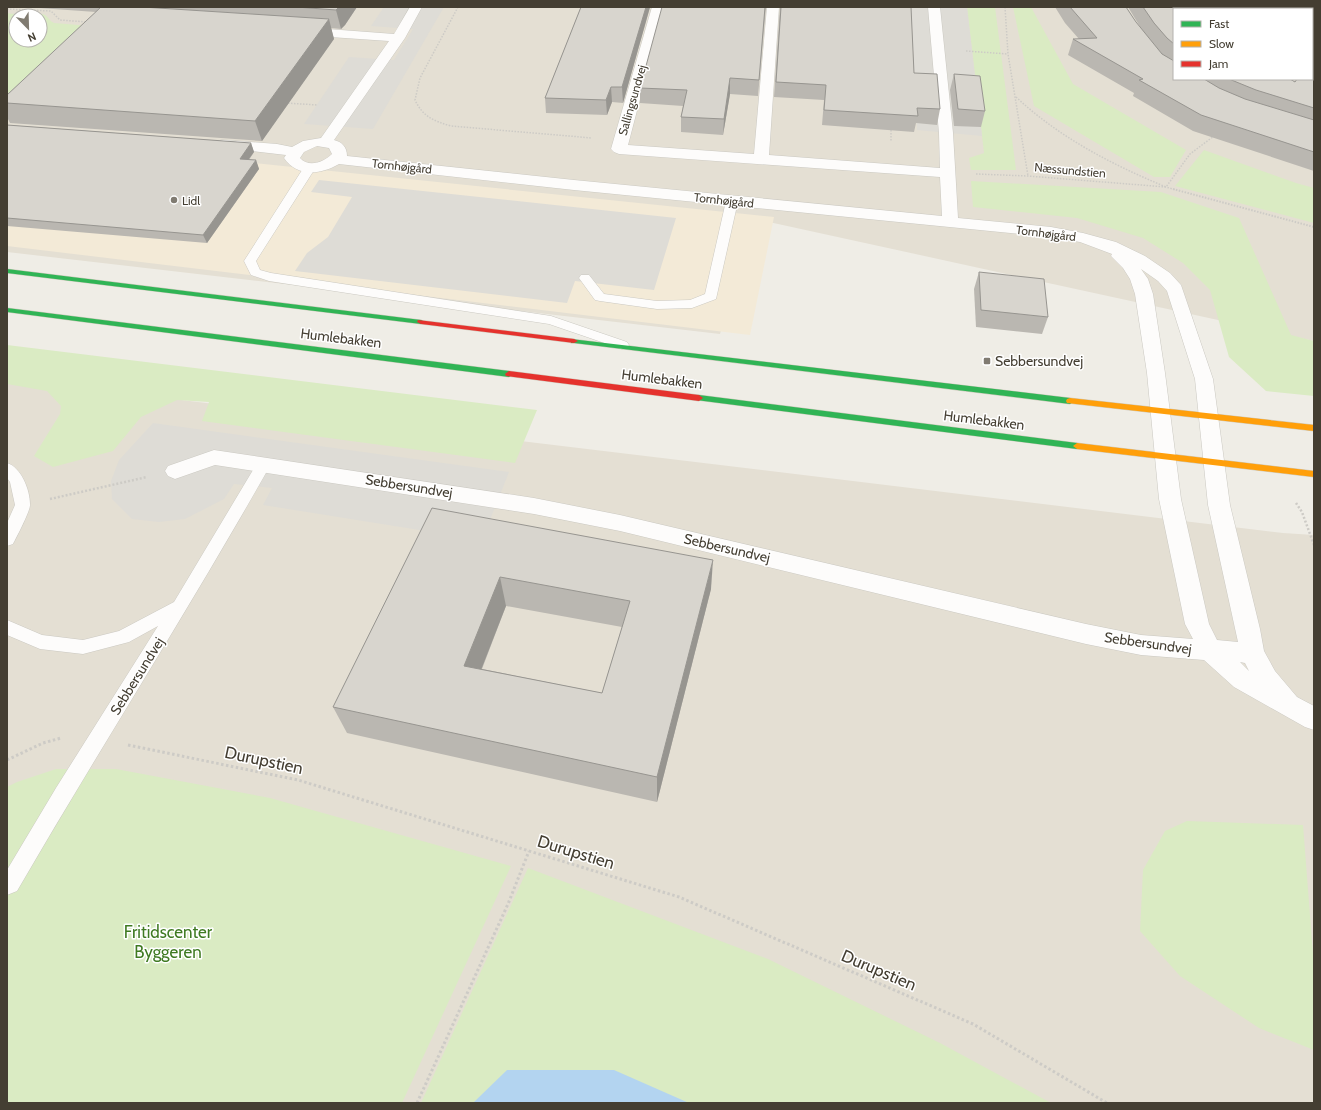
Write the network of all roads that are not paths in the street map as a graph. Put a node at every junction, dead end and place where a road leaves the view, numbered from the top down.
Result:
1 (416, 7) edge
2 (658, 7) edge
3 (773, 7) edge
4 (934, 7) edge
5 (285, 30) edge
6 (398, 38) junction
7 (206, 142) edge
8 (325, 142) junction
9 (294, 152) junction
10 (761, 158) junction
11 (336, 159) junction
12 (310, 167) junction
13 (948, 172) junction
14 (732, 201) junction
15 (950, 223) junction
16 (1110, 246) junction
17 (7, 272) edge
18 (585, 278) dead end
19 (7, 310) edge
20 (628, 348) junction
21 (1160, 411) junction
22 (1209, 417) junction
23 (1314, 428) edge
24 (1165, 456) junction
25 (1214, 463) junction
26 (264, 464) junction
27 (7, 468) edge
28 (175, 471) road end
29 (1314, 474) edge
30 (7, 540) edge
31 (180, 606) junction
32 (7, 627) edge
33 (1210, 650) junction
34 (1252, 653) junction
35 (1288, 704) junction
36 (1314, 719) edge
37 (7, 885) edge

1 - 6 street
2 - 10 street, Sallingsundvej
3 - 10 street
4 - 13 street
5 - 6 street
6 - 8 street
7 - 9 street
8 - 9 street
8 - 11 street
9 - 12 street
10 - 13 street, Sallingsundvej
11 - 12 street
11 - 14 street, Tornhøjgård
12 - 20 lane
13 - 15 street
14 - 15 street, Tornhøjgård
14 - 18 lane
15 - 16 street, Tornhøjgård
16 - 21 street, Tornhøjgård
16 - 22 street, Tornhøjgård
17 - 20 street, Humlebakken
19 - 24 street, Humlebakken
20 - 21 street, Humlebakken
21 - 22 street, Humlebakken
21 - 24 street, Tornhøjgård
22 - 23 street, Humlebakken
22 - 25 street, Tornhøjgård
24 - 25 street, Humlebakken
24 - 33 street, Sebbersundvej
25 - 29 street, Humlebakken
25 - 34 street, Sebbersundvej
26 - 28 street, Sebbersundvej
26 - 31 lane, Sebbersundvej
26 - 33 street, Sebbersundvej
27 - 30 lane
31 - 32 lane
31 - 37 lane, Sebbersundvej
33 - 34 street, Sebbersundvej
33 - 35 street, Sebbersundvej
34 - 35 street, Sebbersundvej
35 - 36 street, Sebbersundvej

